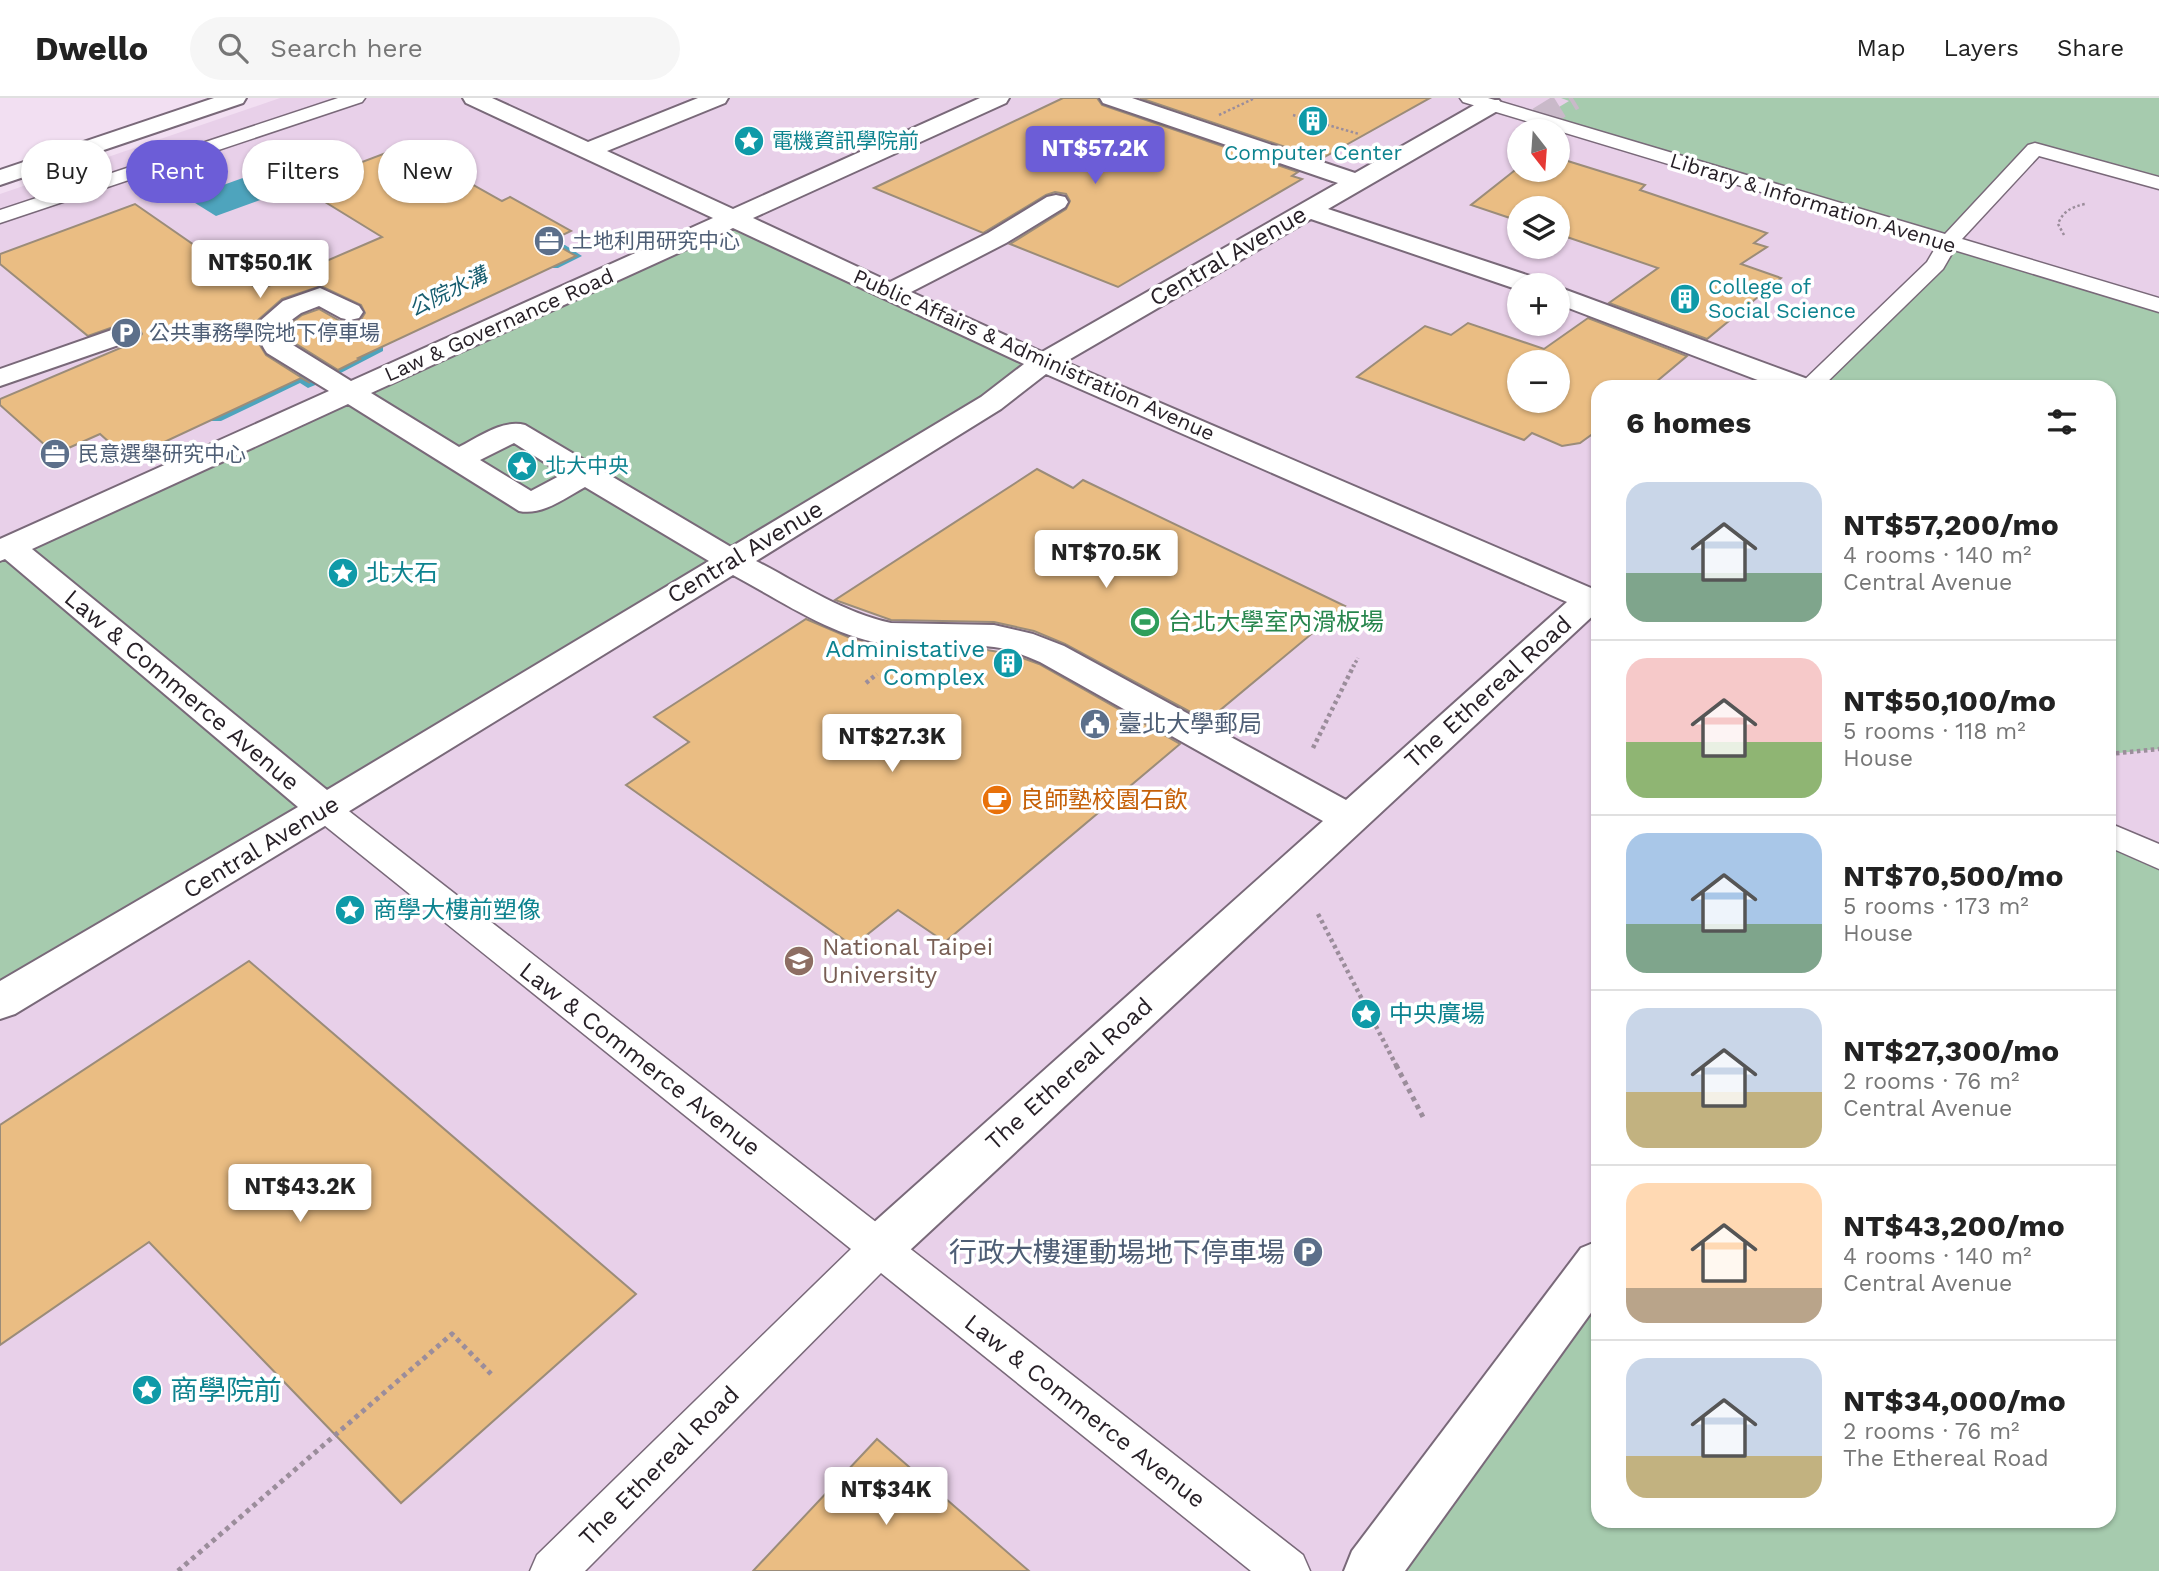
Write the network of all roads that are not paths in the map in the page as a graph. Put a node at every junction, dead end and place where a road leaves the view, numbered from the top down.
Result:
1 (235, 98) edge
2 (355, 98) edge
3 (474, 98) edge
4 (717, 98) edge
5 (998, 98) edge
6 (1111, 98) edge
7 (1480, 101) edge
8 (587, 150) junction
9 (0, 178) edge
10 (1357, 182) junction
11 (2159, 183) edge
12 (1056, 202) dead end
13 (1308, 210) junction
14 (0, 217) edge
15 (734, 218) junction
16 (1948, 243) junction
17 (1507, 277) edge
18 (891, 292) junction
19 (1570, 300) edge
20 (2159, 305) edge
21 (350, 312) dead end
22 (126, 333) dead end
23 (1043, 363) junction
24 (0, 378) edge
25 (1783, 380) edge
26 (1815, 380) edge
27 (351, 392) junction
28 (459, 459) junction
29 (585, 474) junction
30 (3, 545) edge
31 (732, 561) junction
32 (1591, 597) edge
33 (1591, 603) edge
34 (324, 809) junction
35 (1349, 818) junction
36 (2116, 837) edge
37 (2159, 856) edge
38 (0, 1002) edge
39 (879, 1248) junction
40 (1591, 1273) edge
41 (554, 1571) edge
42 (1287, 1571) edge
43 (1372, 1571) edge

1 - 9 street
2 - 14 lane
3 - 8 street, Public Affairs & Administration Avenue
4 - 8 street
5 - 15 street, Law & Governance Road
6 - 10 street
7 - 10 street, Central Avenue
7 - 16 lane, Library & Information Avenue
8 - 15 street, Public Affairs & Administration Avenue
10 - 13 street, Central Avenue
11 - 16 lane
12 - 18 street
13 - 17 street
13 - 23 street, Central Avenue
15 - 18 street, Public Affairs & Administration Avenue
15 - 27 street, Law & Governance Road
16 - 20 lane, Library & Information Avenue
16 - 26 lane
18 - 23 street, Public Affairs & Administration Avenue
19 - 25 street
21 - 27 street
22 - 24 street
23 - 31 street, Central Avenue
23 - 32 street, Public Affairs & Administration Avenue
27 - 28 street
27 - 30 street, Law & Governance Road
28 - 29 street
28 - 29 street
29 - 31 street
30 - 34 street, Law & Commerce Avenue
31 - 34 street, Central Avenue
31 - 35 street
33 - 35 street, The Ethereal Road
34 - 38 street, Central Avenue
34 - 39 lane, Law & Commerce Avenue
35 - 39 street, The Ethereal Road
36 - 37 lane
39 - 41 lane, The Ethereal Road
39 - 42 lane, Law & Commerce Avenue
40 - 43 street

